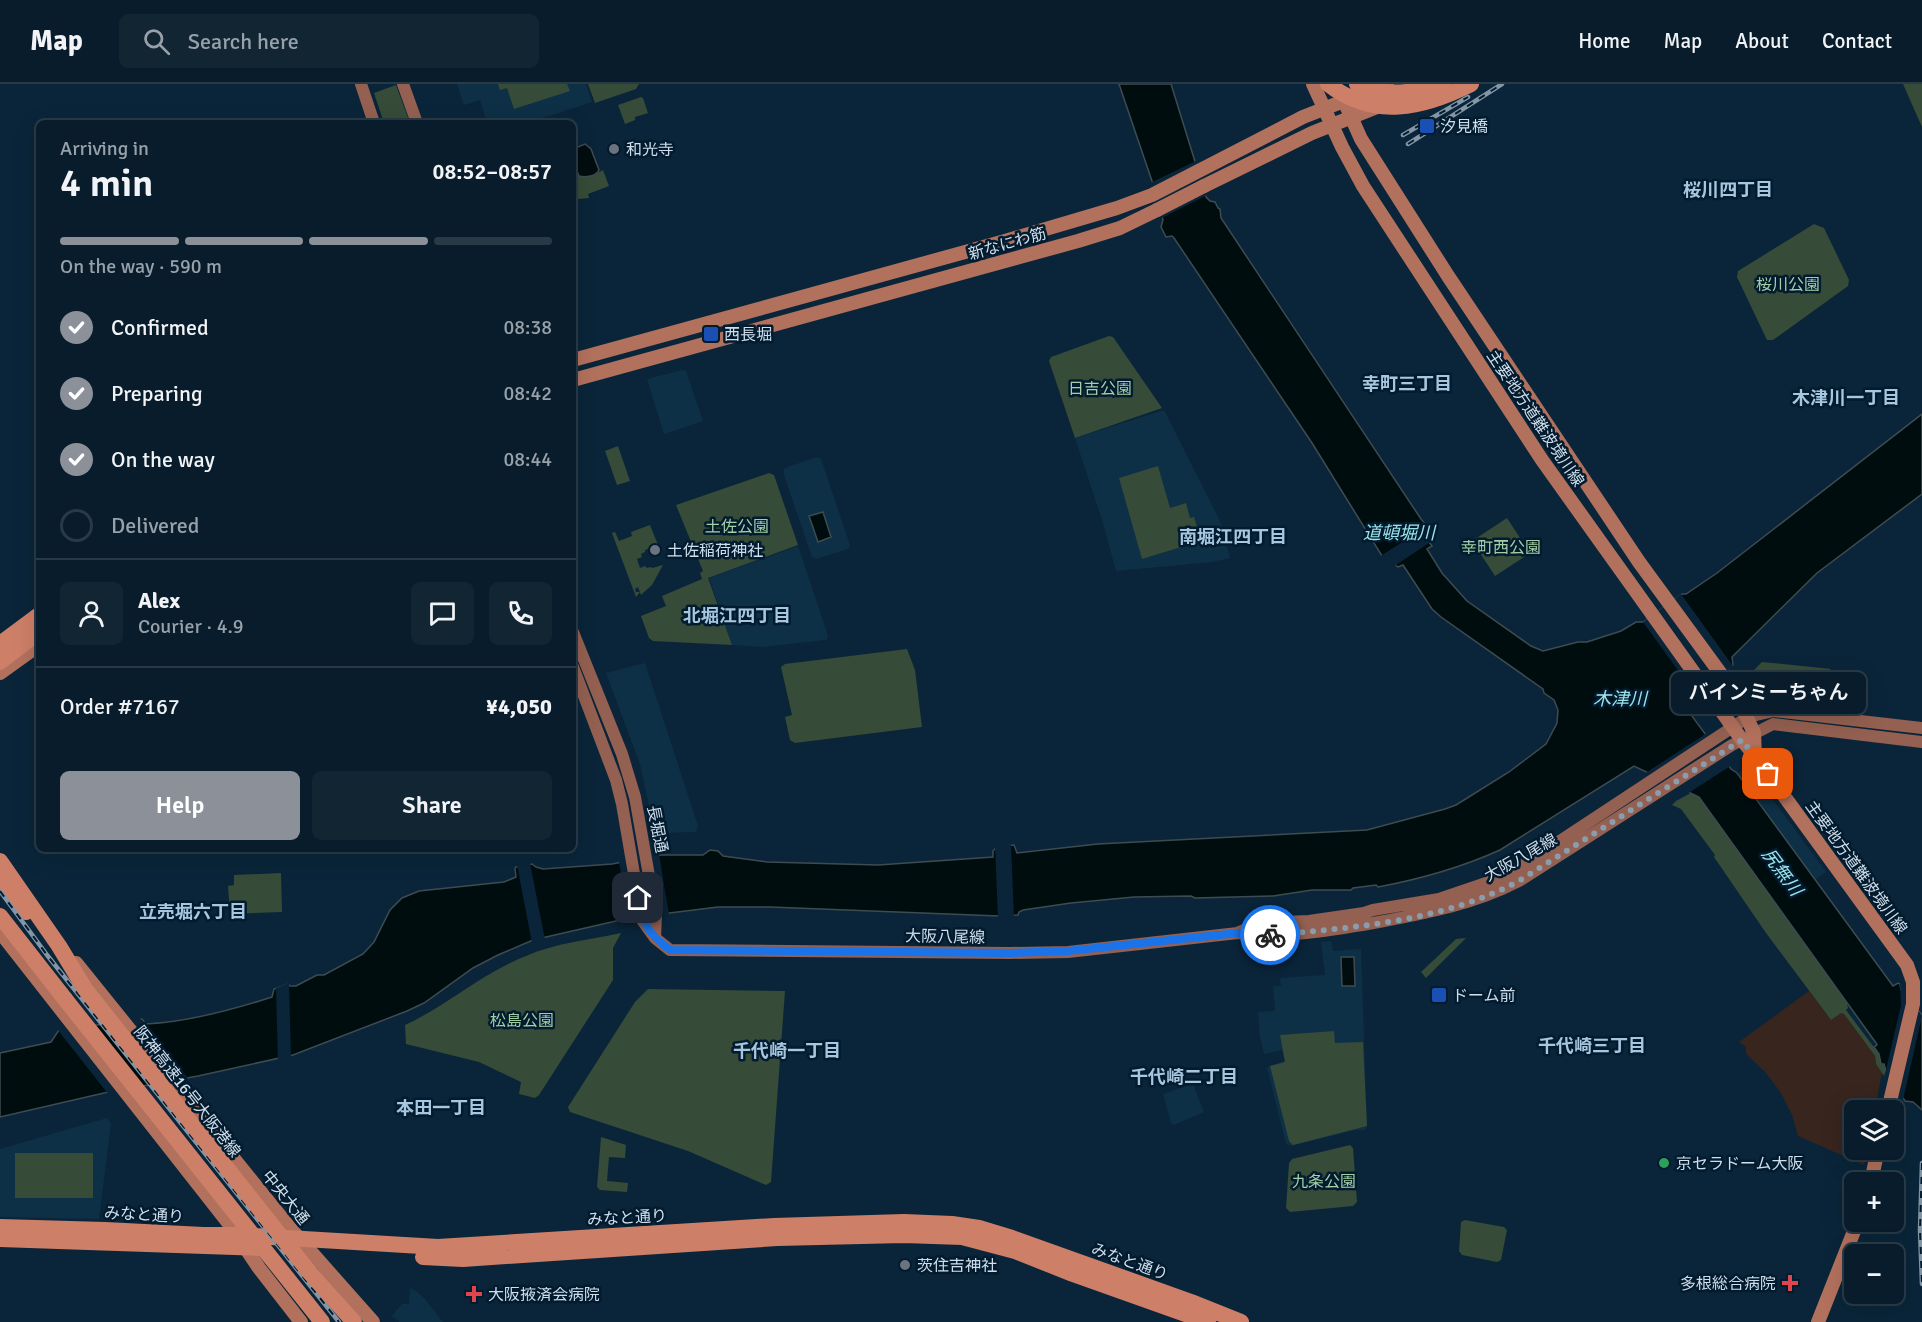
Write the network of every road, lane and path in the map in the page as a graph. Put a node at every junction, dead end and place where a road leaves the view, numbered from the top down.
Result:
1 (361, 84) edge
2 (403, 84) edge
3 (1313, 84) edge
4 (1328, 84) edge
5 (1337, 84) edge
6 (1358, 84) edge
7 (1431, 84) edge
8 (1443, 84) edge
9 (1471, 84) edge
10 (1386, 85) edge
11 (1344, 101) junction
12 (1324, 109) junction
13 (1351, 117) junction
14 (373, 120) edge
15 (416, 120) edge
16 (1331, 125) junction
17 (576, 359) edge
18 (576, 379) edge
19 (36, 611) edge
20 (36, 618) edge
21 (36, 632) edge
22 (576, 640) edge
23 (36, 647) edge
24 (1, 649) edge
25 (0, 673) edge
26 (576, 676) edge
27 (1748, 717) junction
28 (1733, 727) junction
29 (1922, 728) edge
30 (1754, 733) junction
31 (1742, 740) junction
32 (1922, 742) edge
33 (1755, 756) junction
34 (0, 862) edge
35 (0, 876) edge
36 (0, 916) edge
37 (0, 926) edge
38 (0, 932) edge
39 (1238, 933) junction
40 (655, 938) junction
41 (1917, 982) edge
42 (85, 990) junction
43 (63, 1006) junction
44 (1891, 1100) edge
45 (0, 1227) edge
46 (1854, 1232) edge
47 (0, 1239) edge
48 (240, 1241) junction
49 (303, 1244) junction
50 (301, 1322) edge
51 (322, 1322) edge
52 (354, 1322) edge
53 (373, 1322) edge
54 (1208, 1322) edge
55 (1241, 1322) edge
56 (1818, 1322) edge

1 - 14 main road
2 - 15 main road
3 - 12 main road, 主要地方道難波境川線
4 - 9 highway, bridge
5 - 11 main road, 主要地方道難波境川線
6 - 8 highway, bridge
7 - 13 main road, 新なにわ筋
10 - 11 main road, 新なにわ筋
11 - 12 main road, 新なにわ筋
11 - 13 main road, 主要地方道難波境川線
12 - 16 main road, 主要地方道難波境川線
12 - 17 main road, 新なにわ筋
13 - 16 main road, 新なにわ筋
13 - 27 main road, 主要地方道難波境川線
16 - 18 main road, 新なにわ筋, bridge
16 - 28 main road, 主要地方道難波境川線
19 - 24 main road
20 - 24 highway
21 - 24 highway, bridge
22 - 40 main road, 長堀通
23 - 25 main road
26 - 40 main road, 長堀通
27 - 28 main road, 大阪八尾線
27 - 29 main road
27 - 30 main road, 主要地方道難波境川線
28 - 31 main road, 主要地方道難波境川線
28 - 39 main road, 大阪八尾線
30 - 31 main road, 大阪八尾線
30 - 32 main road, 大阪八尾線
30 - 33 main road, 主要地方道難波境川線
31 - 33 main road, 主要地方道難波境川線
31 - 39 main road, 大阪八尾線
33 - 41 main road, 主要地方道難波境川線
34 - 42 highway, bridge
34 - 49 main road, 中央大通
35 - 42 highway, 阪神高速16号大阪港線, bridge
36 - 43 highway
37 - 43 highway
38 - 43 main road
39 - 40 main road, 大阪八尾線
41 - 44 main road, 主要地方道難波境川線
42 - 52 highway, 阪神高速16号大阪港線, bridge
43 - 48 main road
43 - 51 highway, bridge
45 - 48 highway, みなと通り
46 - 56 main road
47 - 48 highway, みなと通り
48 - 49 highway, みなと通り
48 - 50 main road
49 - 53 main road, 中央大通
49 - 54 highway, みなと通り
49 - 55 highway, みなと通り

